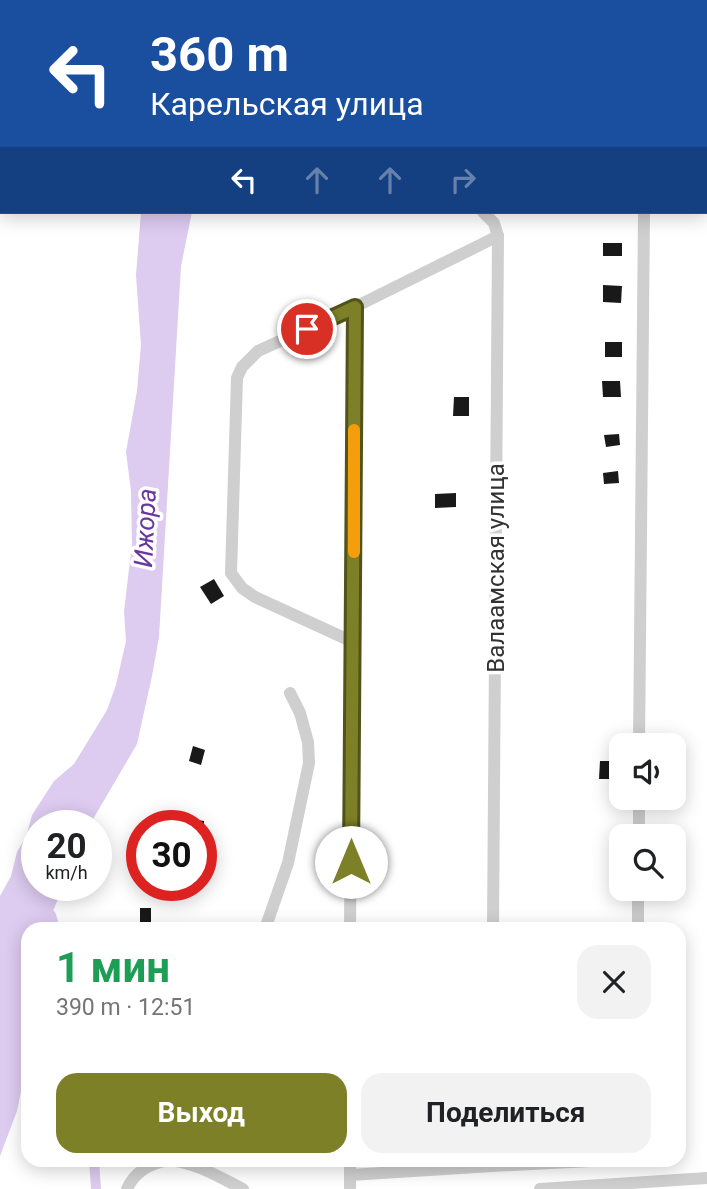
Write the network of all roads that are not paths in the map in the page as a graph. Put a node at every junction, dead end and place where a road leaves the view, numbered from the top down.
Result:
1 (485, 214) edge
2 (644, 214) edge
3 (498, 236) junction
4 (355, 307) junction
5 (353, 642) junction
6 (290, 693) dead end
7 (639, 733) edge
8 (638, 901) edge
9 (267, 922) edge
10 (350, 922) edge
11 (494, 922) edge
12 (638, 922) edge
13 (147, 1167) edge
14 (198, 1167) edge
15 (350, 1167) edge
16 (445, 1167) edge
17 (350, 1175) junction
18 (707, 1178) edge
19 (127, 1189) edge
20 (243, 1189) edge
21 (350, 1189) edge
22 (540, 1189) edge

1 - 3 street
2 - 7 street
3 - 4 street
3 - 11 street, Валаамская улица
4 - 5 street
4 - 5 street
5 - 10 street
6 - 9 street
8 - 12 street
13 - 19 street
14 - 20 street
15 - 17 street
16 - 17 street
17 - 21 street
18 - 22 street

